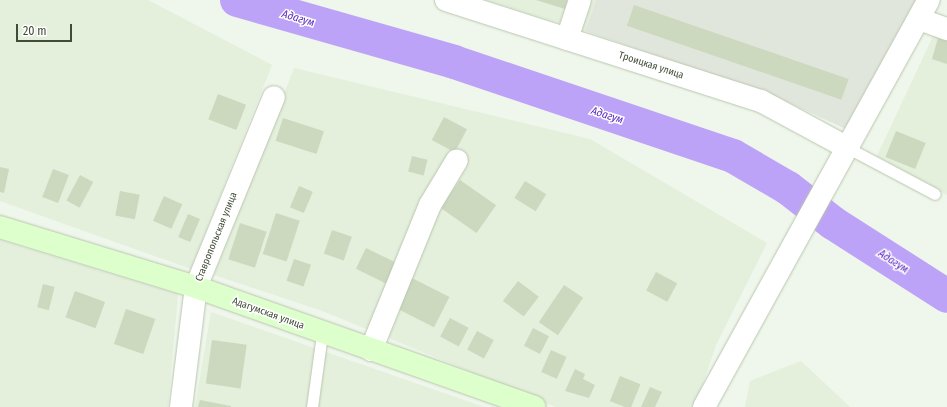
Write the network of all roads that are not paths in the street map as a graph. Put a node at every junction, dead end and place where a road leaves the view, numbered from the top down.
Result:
1 (446, 0) edge
2 (580, 0) edge
3 (924, 9) edge
4 (947, 29) edge
5 (567, 39) junction
6 (274, 97) dead end
7 (848, 148) junction
8 (457, 160) dead end
9 (935, 194) dead end
10 (0, 226) edge
11 (196, 287) junction
12 (322, 334) junction
13 (370, 350) junction
14 (182, 407) edge
15 (312, 407) edge
16 (534, 407) edge
17 (704, 407) edge

1 - 5 street, Троицкая улица
2 - 5 street
3 - 4 street
3 - 7 street
5 - 7 street, Троицкая улица
6 - 11 street, Ставропольская улица
7 - 9 lane
7 - 17 street
8 - 13 street
10 - 11 main road, Адагумская улица
11 - 12 main road, Адагумская улица
11 - 14 street, Ставропольская улица
12 - 13 main road, Адагумская улица
12 - 15 lane
13 - 16 main road, Адагумская улица

